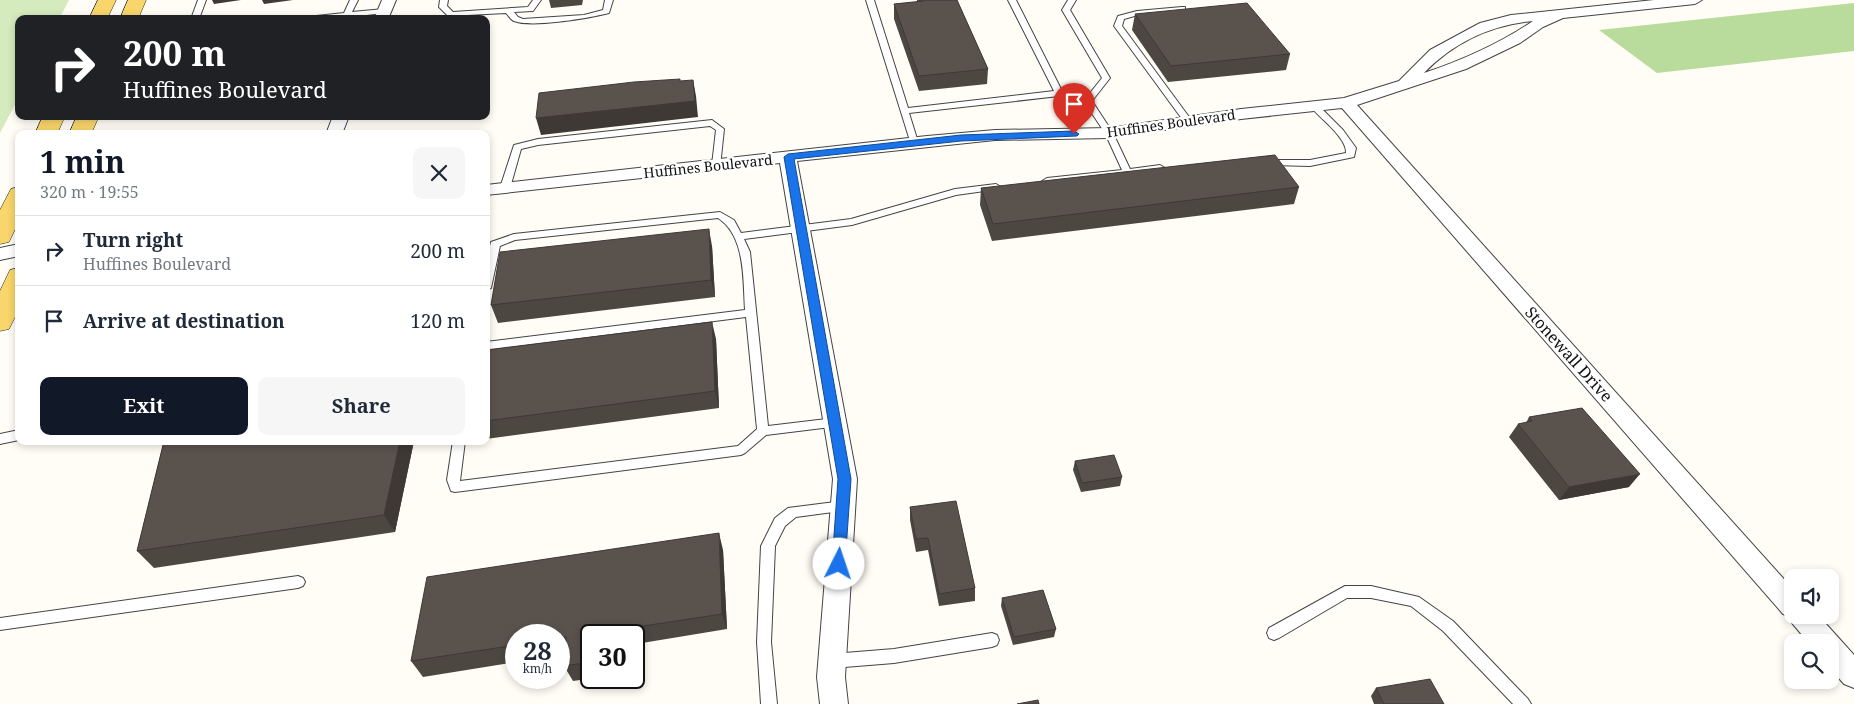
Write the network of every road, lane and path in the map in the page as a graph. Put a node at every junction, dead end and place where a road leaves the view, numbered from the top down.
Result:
1 (107, 0) edge
2 (137, 0) edge
3 (202, 0) edge
4 (354, 0) edge
5 (444, 0) edge
6 (537, 0) edge
7 (609, 0) edge
8 (870, 0) edge
9 (1012, 0) edge
10 (1072, 0) edge
11 (1695, 0) edge
12 (1191, 9) edge
13 (385, 10) edge
14 (509, 12) junction
15 (1560, 14) junction
16 (100, 15) edge
17 (131, 15) edge
18 (196, 15) edge
19 (347, 15) joint
20 (1404, 84) junction
21 (1059, 93) junction
22 (1088, 101) junction
23 (1346, 103) junction
24 (1313, 105) junction
25 (904, 111) junction
26 (1188, 121) junction
27 (1109, 133) junction
28 (914, 142) junction
29 (788, 157) junction
30 (1258, 162) edge
31 (717, 165) junction
32 (1172, 167) edge
33 (1127, 171) junction
34 (1041, 182) edge
35 (1003, 186) edge
36 (505, 188) junction
37 (490, 190) edge
38 (15, 203) edge
39 (800, 229) junction
40 (0, 236) edge
41 (738, 237) junction
42 (15, 251) edge
43 (0, 254) edge
44 (490, 268) edge
45 (15, 286) edge
46 (751, 312) junction
47 (15, 314) edge
48 (0, 322) edge
49 (0, 332) edge
50 (490, 345) edge
51 (835, 424) junction
52 (763, 431) junction
53 (15, 436) edge
54 (0, 439) edge
55 (458, 445) edge
56 (843, 506) junction
57 (298, 582) dead end
58 (1784, 597) edge
59 (0, 624) edge
60 (1809, 624) edge
61 (1274, 633) dead end
62 (1818, 634) edge
63 (992, 640) dead end
64 (1839, 658) edge
65 (832, 661) junction
66 (1854, 675) edge
67 (769, 704) edge
68 (834, 704) edge
69 (1523, 704) edge

1 - 16 main road
2 - 17 main road
3 - 18 lane
4 - 19 lane
5 - 14 lane
6 - 14 lane
7 - 14 lane
8 - 25 lane
9 - 21 lane
10 - 22 lane
11 - 15 street, Huffines Boulevard
12 - 26 lane
13 - 19 lane
15 - 20 street, Huffines Boulevard
15 - 20 street, Huffines Boulevard
20 - 23 street, Huffines Boulevard
21 - 22 lane
21 - 25 lane
22 - 27 lane
23 - 24 street, Huffines Boulevard
23 - 58 street, Stonewall Drive
24 - 26 street, Huffines Boulevard
24 - 30 lane
25 - 28 lane
26 - 27 street, Huffines Boulevard
27 - 28 street, Huffines Boulevard
27 - 33 lane
28 - 29 street, Huffines Boulevard
29 - 31 street, Huffines Boulevard
29 - 39 street
31 - 36 street, Huffines Boulevard
31 - 36 lane
32 - 33 lane
33 - 34 lane
35 - 39 lane
36 - 37 street, Huffines Boulevard
38 - 40 main road
39 - 41 lane
39 - 51 street
41 - 44 lane
41 - 46 lane
42 - 43 street
45 - 48 main road
46 - 50 lane
46 - 52 lane
47 - 49 main road
51 - 52 lane
51 - 56 street
52 - 55 lane
53 - 54 lane
56 - 65 street
56 - 67 lane
57 - 59 lane
60 - 62 street
61 - 69 lane
63 - 65 lane
64 - 66 street
65 - 68 street

